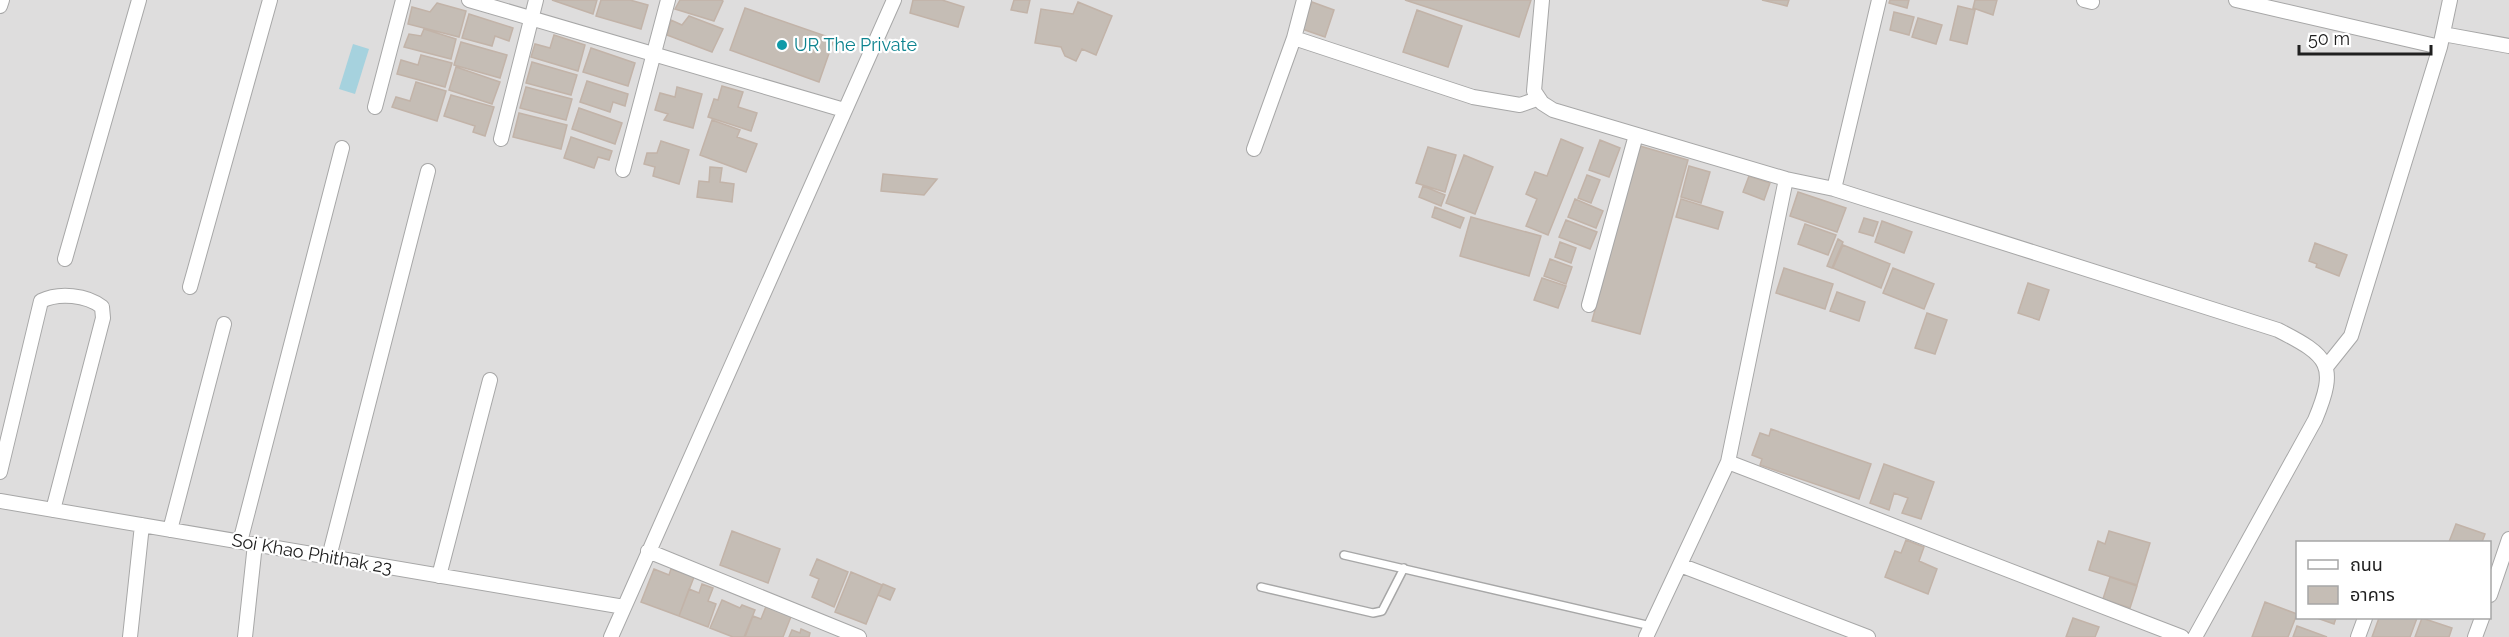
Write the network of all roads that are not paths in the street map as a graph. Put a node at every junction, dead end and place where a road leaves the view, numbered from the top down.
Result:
1 (2, 0) edge
2 (140, 0) edge
3 (270, 0) edge
4 (403, 0) edge
5 (469, 0) edge
6 (536, 0) edge
7 (668, 0) edge
8 (894, 0) edge
9 (1304, 0) edge
10 (1542, 0) edge
11 (1878, 0) edge
12 (2236, 0) edge
13 (2450, 0) edge
14 (0, 6) edge
15 (531, 18) junction
16 (1294, 38) junction
17 (2442, 41) junction
18 (2509, 46) edge
19 (654, 53) junction
20 (1537, 99) junction
21 (375, 107) dead end
22 (844, 110) junction
23 (1636, 135) junction
24 (501, 139) dead end
25 (342, 148) dead end
26 (1254, 150) dead end
27 (428, 171) dead end
28 (623, 171) dead end
29 (1786, 179) junction
30 (1834, 189) junction
31 (64, 259) dead end
32 (190, 287) dead end
33 (1589, 305) dead end
34 (224, 324) dead end
35 (2326, 366) junction
36 (490, 380) dead end
37 (1728, 462) junction
38 (0, 472) edge
39 (0, 501) edge
40 (53, 510) junction
41 (142, 525) junction
42 (170, 530) junction
43 (2509, 539) edge
44 (240, 542) junction
45 (255, 544) junction
46 (648, 551) junction
47 (1344, 555) dead end
48 (329, 557) junction
49 (1680, 565) junction
50 (1404, 568) junction
51 (439, 576) junction
52 (1261, 587) dead end
53 (2491, 592) edge
54 (624, 607) junction
55 (2365, 619) edge
56 (2482, 619) edge
57 (1649, 631) edge
58 (130, 637) edge
59 (244, 637) edge
60 (611, 637) edge
61 (859, 637) edge
62 (1868, 637) edge
63 (2182, 637) edge
64 (2195, 637) edge
65 (2358, 637) edge
66 (2475, 637) edge

1 - 14 street
2 - 31 street
3 - 32 street
4 - 21 street
5 - 15 street
6 - 15 street
7 - 19 street
8 - 22 street
9 - 16 street
10 - 20 street
11 - 30 street
12 - 17 street
13 - 17 street
15 - 19 street
15 - 24 street
16 - 20 street
16 - 26 street
17 - 18 street
17 - 35 street
19 - 22 street
19 - 28 street
20 - 23 street
22 - 46 street
23 - 29 street
23 - 33 street
25 - 44 street
27 - 48 street
29 - 30 street
29 - 37 street
30 - 35 street
34 - 42 street
35 - 64 street
36 - 51 street
37 - 49 street
37 - 63 street
38 - 40 street
39 - 40 street, Soi Khao Phithak 23
40 - 41 street, Soi Khao Phithak 23
41 - 42 street, Soi Khao Phithak 23
41 - 58 street
42 - 44 street, Soi Khao Phithak 23
43 - 53 street
44 - 45 street, Soi Khao Phithak 23
45 - 48 street, Soi Khao Phithak 23
45 - 59 street
46 - 54 street
46 - 61 street
47 - 50 lane
48 - 51 street, Soi Khao Phithak 23
49 - 57 street
49 - 62 street
50 - 52 lane
50 - 57 lane
51 - 54 street, Soi Khao Phithak 23
54 - 60 street
55 - 65 street
56 - 66 street

